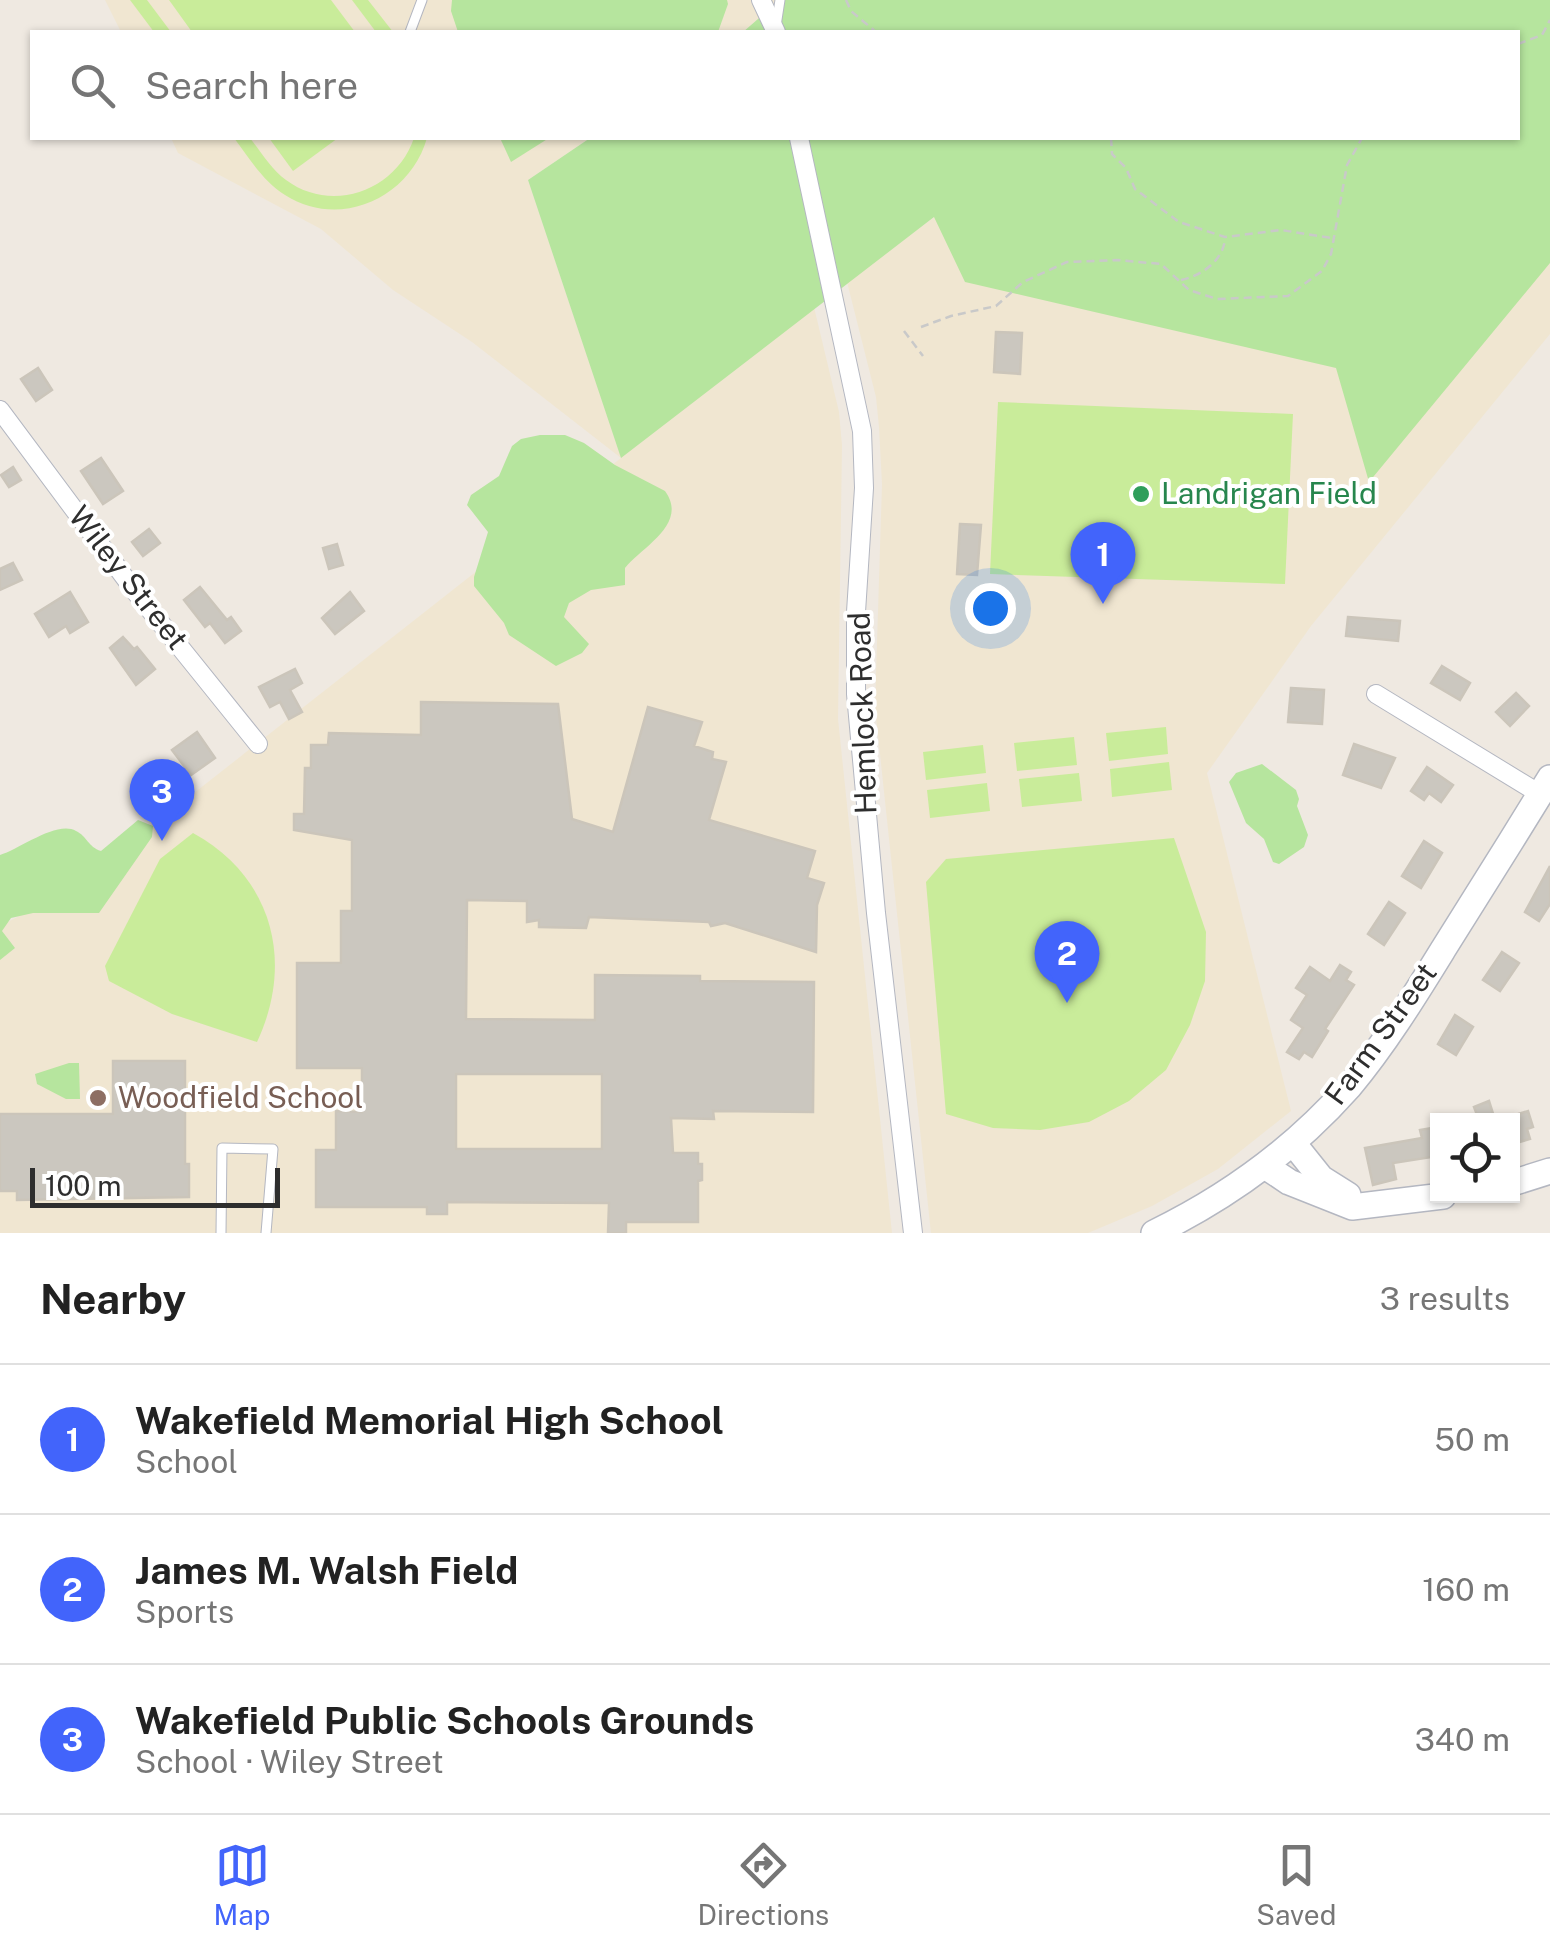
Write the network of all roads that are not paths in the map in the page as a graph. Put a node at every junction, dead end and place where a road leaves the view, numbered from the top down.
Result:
1 (422, 0) edge
2 (761, 0) edge
3 (780, 0) edge
4 (411, 30) edge
5 (776, 30) edge
6 (776, 30) edge
7 (798, 140) edge
8 (0, 410) edge
9 (1376, 694) dead end
10 (258, 744) dead end
11 (1545, 786) edge
12 (1293, 1143) junction
13 (1265, 1166) junction
14 (1550, 1171) edge
15 (1520, 1180) edge
16 (1430, 1198) edge
17 (1381, 1204) junction
18 (221, 1233) edge
19 (266, 1233) edge
20 (912, 1233) edge
21 (1154, 1233) edge

1 - 4 lane
2 - 5 street
3 - 6 lane
7 - 20 street, Hemlock Road
8 - 10 street, Wiley Street
9 - 11 street
11 - 12 main road, Farm Street
12 - 13 main road, Farm Street
12 - 17 main road
13 - 17 main road
13 - 21 main road, Farm Street
14 - 15 main road
16 - 17 main road
18 - 19 lane

